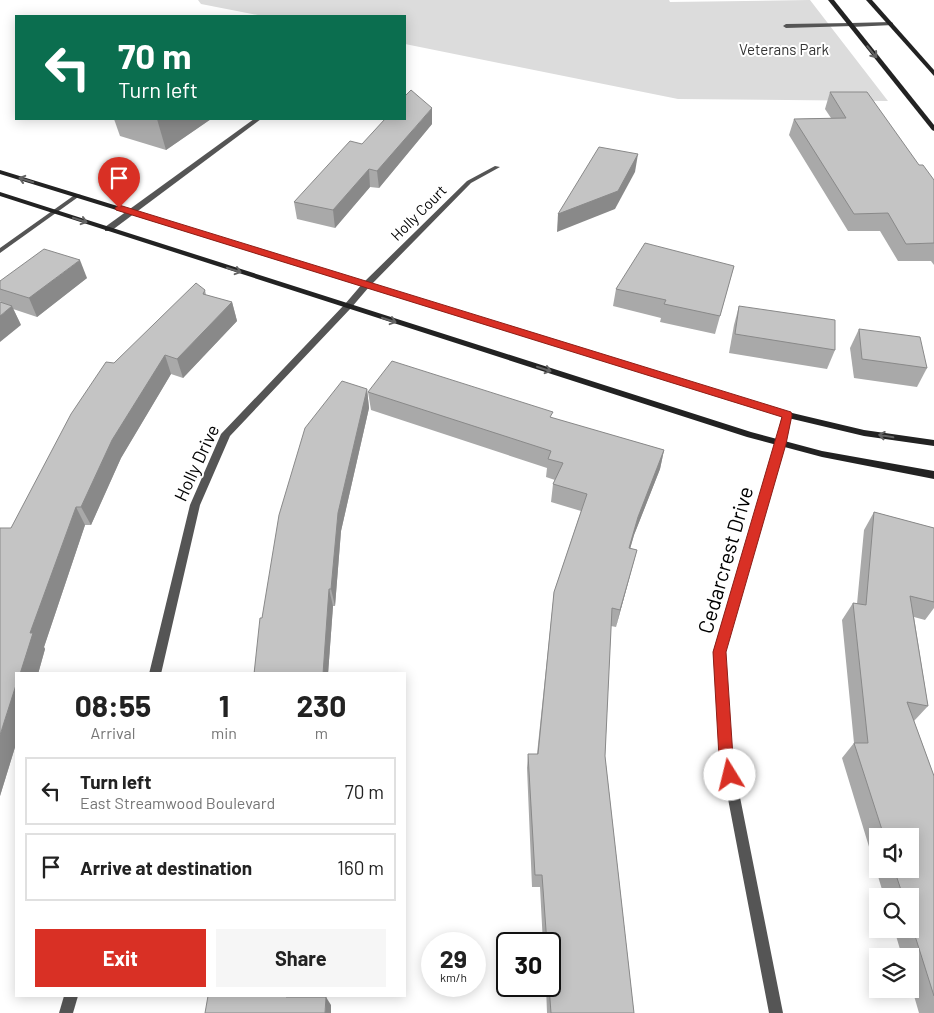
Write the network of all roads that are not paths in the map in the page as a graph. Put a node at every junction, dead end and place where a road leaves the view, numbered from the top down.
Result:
1 (831, 0) edge
2 (869, 0) edge
3 (891, 24) junction
4 (851, 25) junction
5 (786, 26) dead end
6 (934, 74) edge
7 (257, 120) edge
8 (934, 129) edge
9 (497, 167) dead end
10 (0, 172) edge
11 (0, 194) edge
12 (78, 195) junction
13 (54, 212) junction
14 (132, 212) junction
15 (108, 230) junction
16 (0, 251) edge
17 (366, 285) junction
18 (348, 306) junction
19 (787, 415) junction
20 (934, 443) edge
21 (781, 444) junction
22 (934, 474) edge
23 (155, 672) edge
24 (71, 997) edge
25 (66, 1013) edge
26 (776, 1013) edge

1 - 4 street
2 - 3 street
3 - 4 street
3 - 6 street
4 - 5 street
4 -> 8 street
7 - 14 street
9 - 17 street, Holly Court
12 -> 10 street
11 - 13 street
12 - 13 street
12 - 14 street
13 -> 15 street
13 - 16 street
14 - 15 street
14 - 17 street
15 -> 18 street
17 - 18 street, Holly Drive
17 - 19 street
18 -> 21 street
18 - 23 street, Holly Drive
20 -> 19 street
19 - 21 street, Cedarcrest Drive
21 - 22 street
21 - 26 street, Cedarcrest Drive
24 - 25 street

